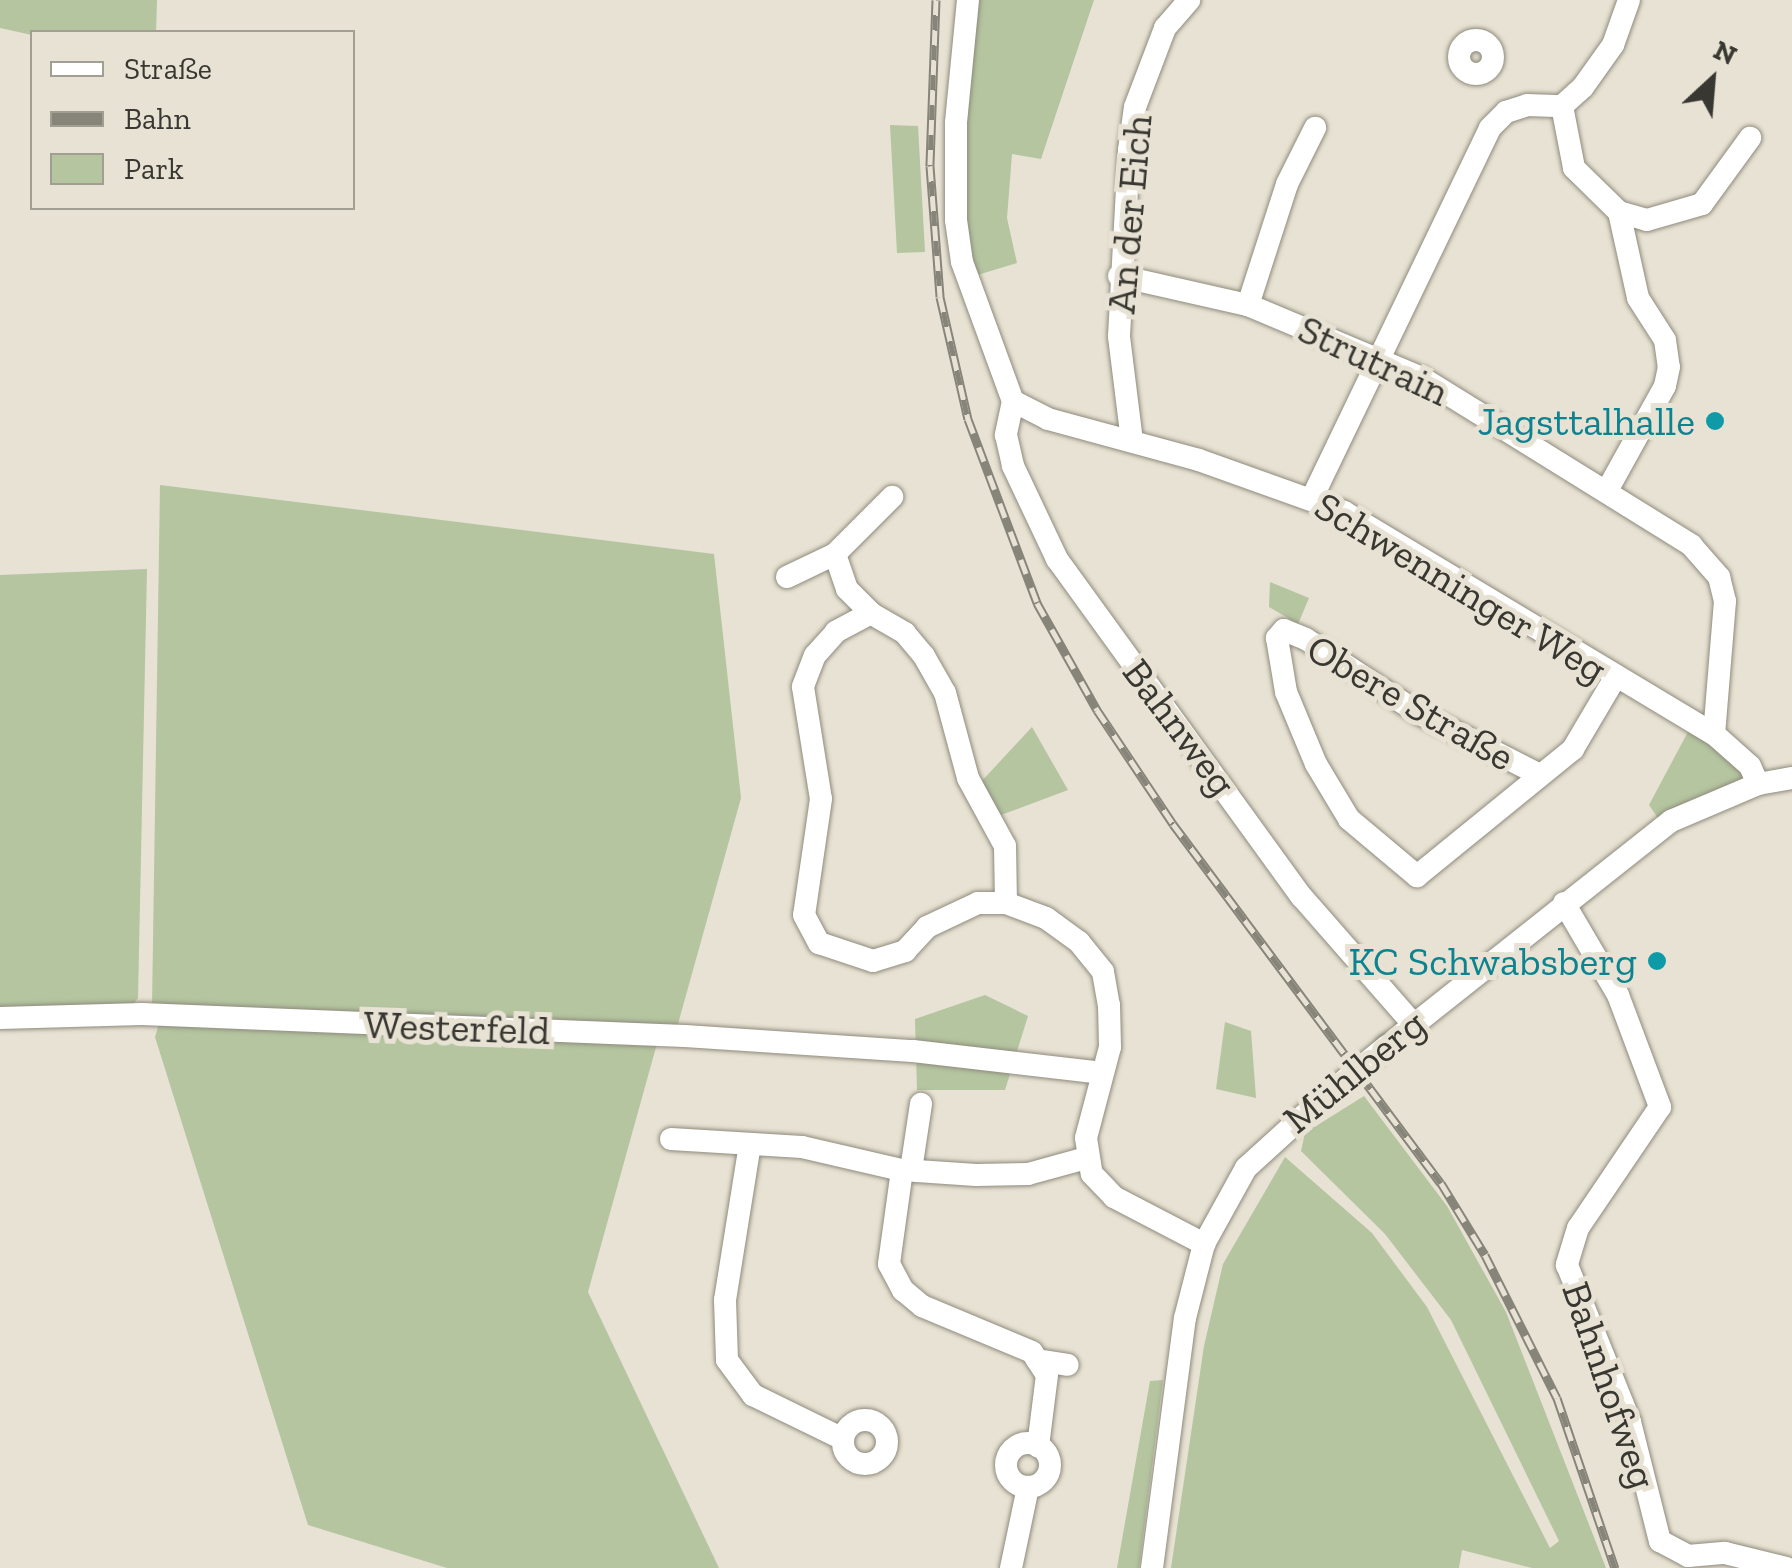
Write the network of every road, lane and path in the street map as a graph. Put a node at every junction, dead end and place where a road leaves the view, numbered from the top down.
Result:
1 (968, 0) edge
2 (1190, 0) edge
3 (1629, 0) edge
4 (1484, 72) dead end
5 (1553, 107) junction
6 (1506, 112) junction
7 (1315, 128) dead end
8 (1750, 138) dead end
9 (1619, 212) junction
10 (1120, 276) junction
11 (1248, 305) junction
12 (1376, 358) junction
13 (1013, 400) junction
14 (1132, 441) junction
15 (1608, 490) junction
16 (1313, 496) junction
17 (892, 497) dead end
18 (835, 554) junction
19 (787, 578) dead end
20 (871, 613) junction
21 (1616, 678) junction
22 (1714, 734) junction
23 (1538, 774) junction
24 (1792, 778) edge
25 (1758, 784) junction
26 (1006, 903) junction
27 (1564, 903) junction
28 (0, 1018) edge
29 (1413, 1024) junction
30 (1103, 1074) junction
31 (922, 1104) dead end
32 (671, 1139) dead end
33 (750, 1144) junction
34 (1086, 1158) junction
35 (907, 1170) junction
36 (1204, 1244) junction
37 (1037, 1360) junction
38 (1068, 1365) dead end
39 (843, 1439) dead end
40 (1038, 1446) junction
41 (1028, 1488) junction
42 (1011, 1568) edge
43 (1152, 1568) edge
44 (1786, 1568) edge

1 - 13 street
2 - 10 street, An der Eich
3 - 5 street
4 - 6 street
5 - 6 street
5 - 9 street
6 - 12 street
7 - 11 street
8 - 9 street
9 - 15 street
10 - 11 street, Strutrain
10 - 14 street, An der Eich
11 - 12 street, Strutrain
12 - 15 street, Strutrain
12 - 16 street
13 - 14 street, Schwenninger Weg
13 - 29 street, Bahnweg
14 - 16 street, Schwenninger Weg
15 - 22 street, Strutrain
16 - 21 street, Schwenninger Weg
17 - 18 street
18 - 19 street
18 - 20 street
20 - 26 street
20 - 26 street
21 - 22 street, Schwenninger Weg
21 - 23 street
22 - 25 street, Schwenninger Weg
23 - 23 street, Obere Straße
24 - 25 street, Mühlberg
25 - 27 street, Mühlberg
26 - 30 street
27 - 29 street, Mühlberg
27 - 44 street, Bahnhofweg
28 - 30 street, Westerfeld
29 - 36 street, Mühlberg, bridge
30 - 34 street
31 - 35 street
32 - 33 street
33 - 35 street
33 - 39 street
34 - 35 street
34 - 36 street
35 - 37 street
36 - 43 street, Mühlberg
37 - 38 street
37 - 40 street
40 - 41 street
40 - 41 street
41 - 42 street

